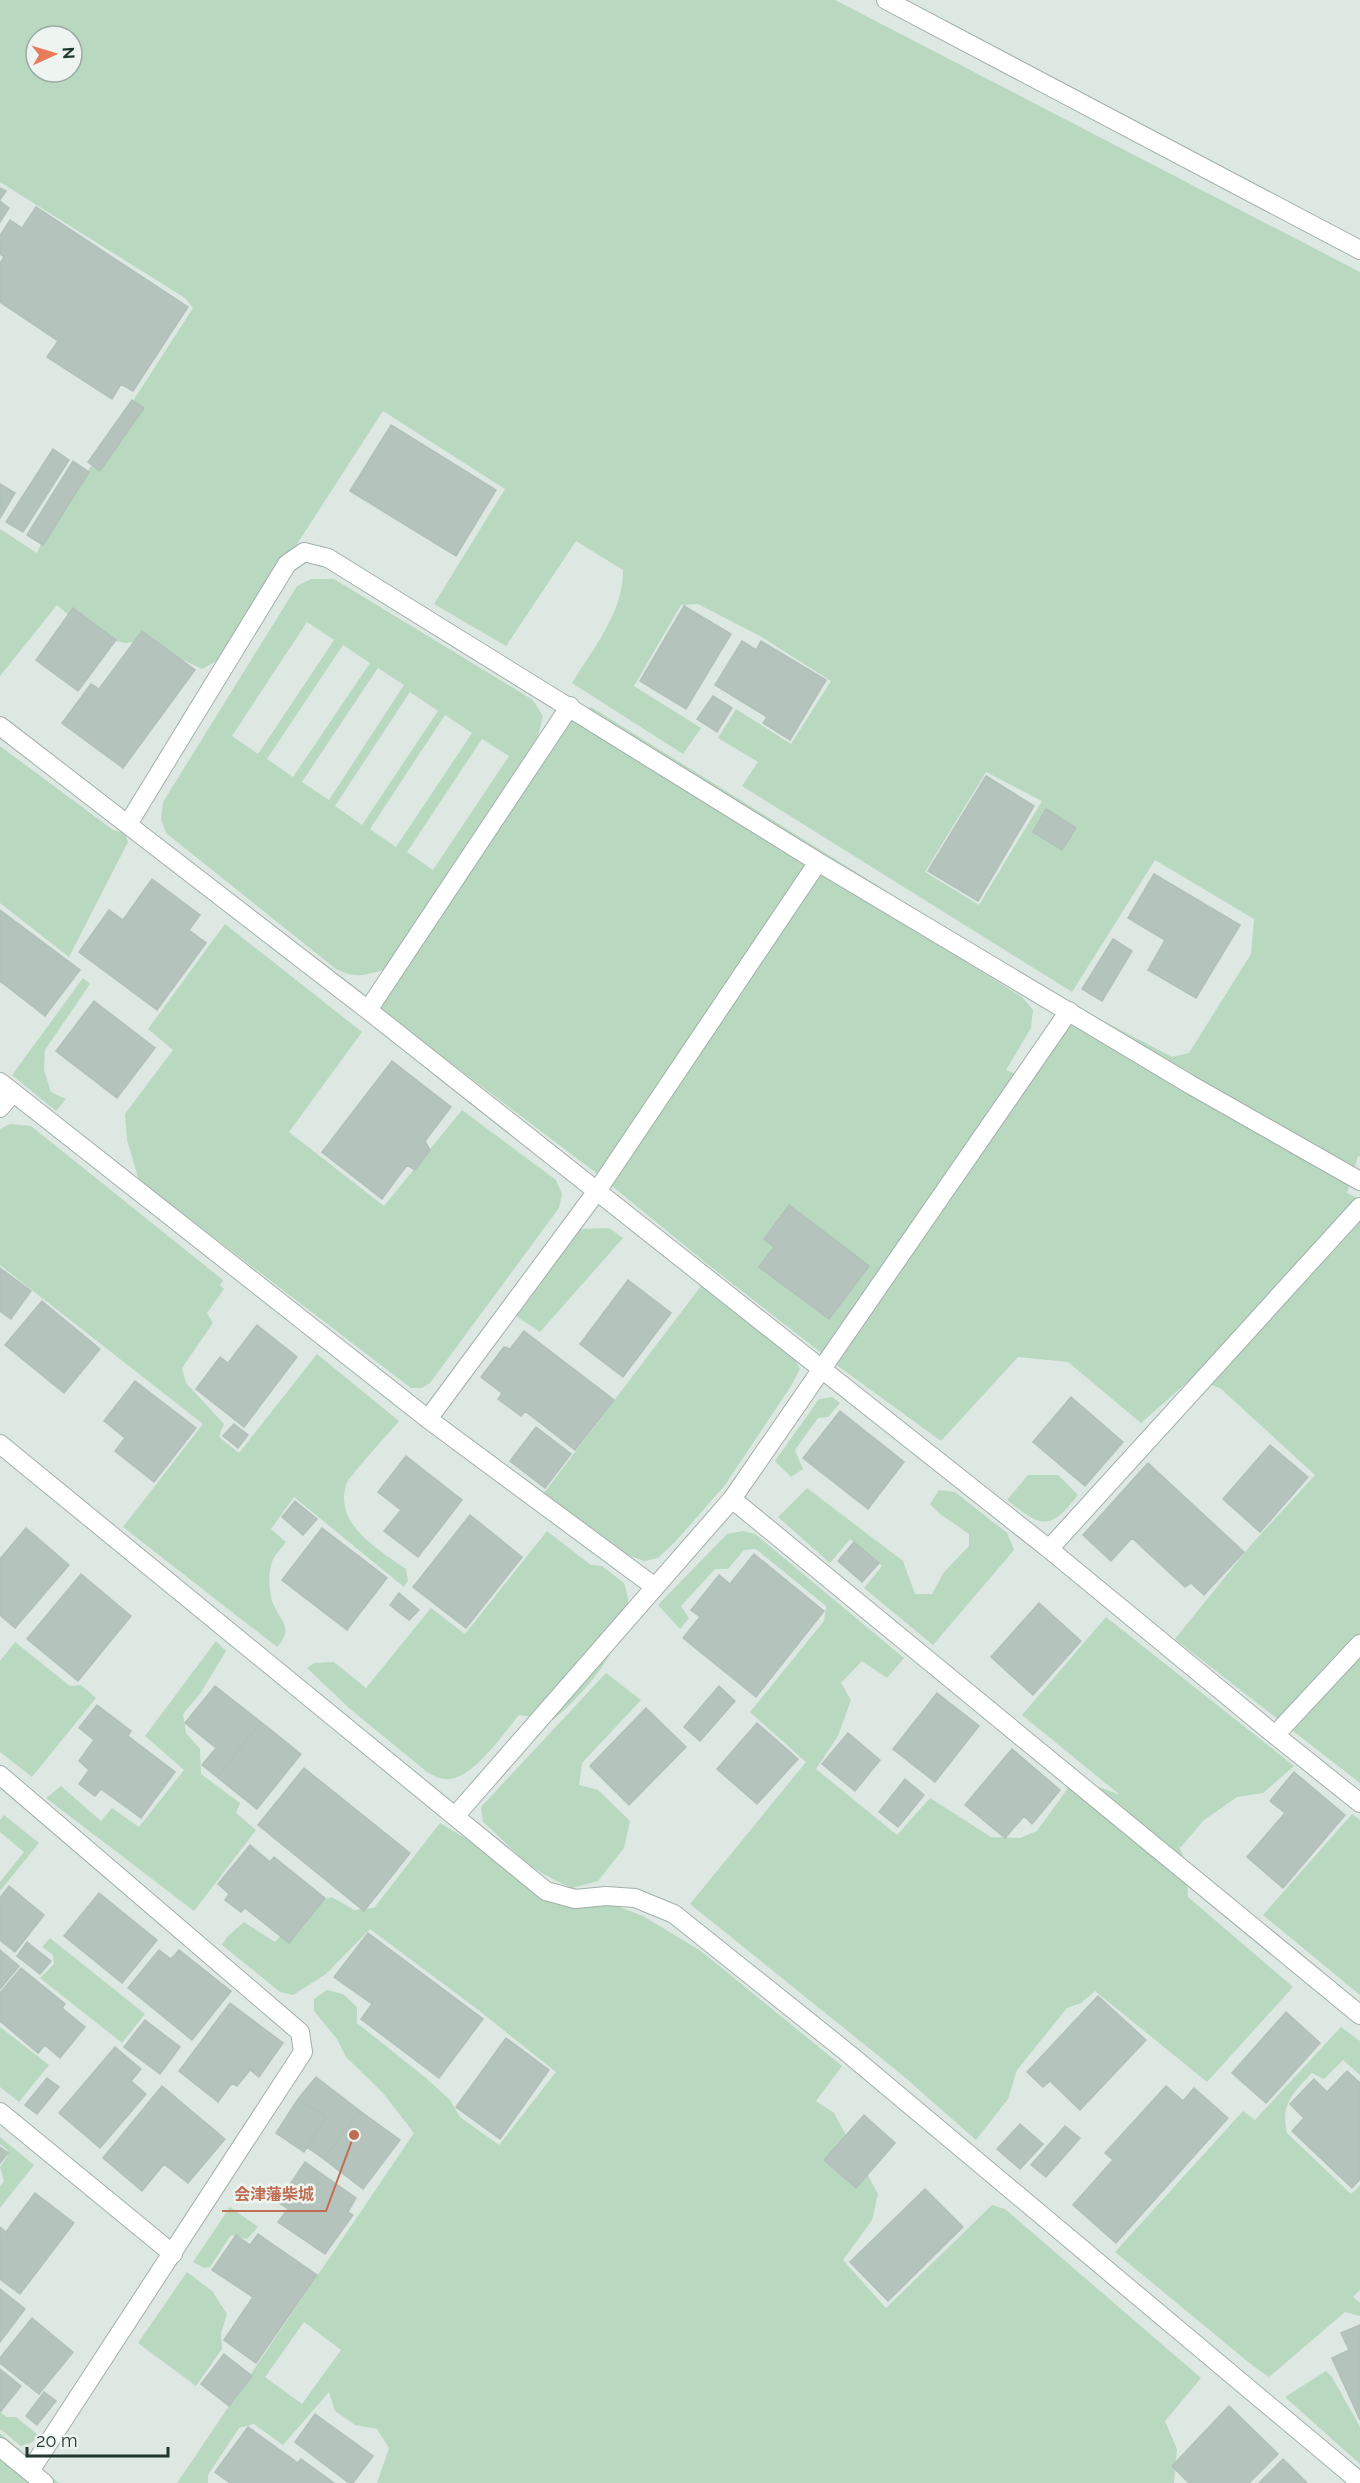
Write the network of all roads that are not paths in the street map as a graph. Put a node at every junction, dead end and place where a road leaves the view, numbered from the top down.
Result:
1 (886, 0) edge
2 (1360, 250) edge
3 (570, 706) junction
4 (0, 726) edge
5 (128, 824) junction
6 (818, 862) junction
7 (368, 1010) junction
8 (1069, 1011) junction
9 (6, 1087) edge
10 (0, 1108) edge
11 (1360, 1181) edge
12 (597, 1191) junction
13 (1360, 1207) edge
14 (822, 1369) junction
15 (428, 1419) junction
16 (0, 1444) edge
17 (732, 1499) junction
18 (1049, 1549) junction
19 (655, 1587) junction
20 (1360, 1644) edge
21 (1275, 1735) junction
22 (0, 1775) edge
23 (1360, 1803) edge
24 (456, 1815) junction
25 (1360, 2015) edge
26 (0, 2112) edge
27 (173, 2254) junction
28 (0, 2446) edge
29 (37, 2477) edge
30 (1356, 2483) edge

1 - 2 street
3 - 5 street
3 - 6 street
3 - 7 street
4 - 5 street
5 - 7 street
6 - 8 street
6 - 12 street
7 - 12 street
8 - 11 street
8 - 14 street
9 - 10 street
9 - 15 street
12 - 14 street
12 - 15 street
13 - 18 street
14 - 17 street
14 - 18 street
15 - 19 street
16 - 24 street
17 - 19 street
17 - 25 street
18 - 21 street
19 - 24 street
20 - 21 street
21 - 23 street
22 - 27 street
24 - 30 street
26 - 27 street
27 - 29 street
28 - 29 street

